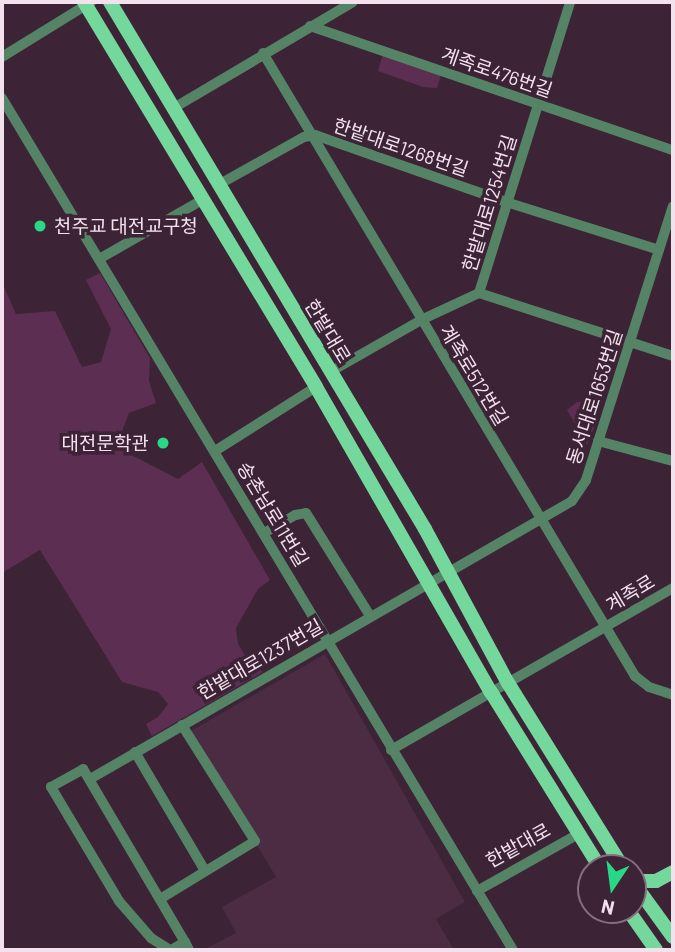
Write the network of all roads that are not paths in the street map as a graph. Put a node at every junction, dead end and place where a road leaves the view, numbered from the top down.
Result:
1 (110, 2) edge
2 (353, 2) edge
3 (570, 2) edge
4 (87, 3) edge
5 (310, 26) junction
6 (263, 53) junction
7 (2, 57) edge
8 (2, 98) edge
9 (538, 106) junction
10 (172, 109) junction
11 (314, 135) junction
12 (673, 150) edge
13 (218, 185) junction
14 (202, 200) junction
15 (506, 202) junction
16 (673, 206) edge
17 (659, 250) junction
18 (99, 259) junction
19 (480, 293) junction
20 (421, 320) junction
21 (630, 342) junction
22 (673, 356) edge
23 (330, 373) junction
24 (316, 387) junction
25 (598, 440) junction
26 (215, 451) junction
27 (673, 461) edge
28 (540, 521) junction
29 (264, 533) junction
30 (449, 572) junction
31 (430, 582) junction
32 (673, 588) edge
33 (370, 616) junction
34 (606, 629) junction
35 (329, 639) junction
36 (508, 682) junction
37 (491, 692) junction
38 (673, 695) edge
39 (183, 725) junction
40 (391, 750) junction
41 (135, 752) junction
42 (90, 779) junction
43 (578, 834) junction
44 (591, 854) edge
45 (617, 854) edge
46 (205, 872) junction
47 (673, 872) edge
48 (647, 881) edge
49 (477, 891) junction
50 (160, 900) junction
51 (647, 901) edge
52 (632, 924) edge
53 (638, 924) edge
54 (673, 937) edge
55 (187, 946) edge
56 (170, 950) edge
57 (513, 950) edge
58 (648, 950) edge
59 (656, 950) edge

1 - 10 main road, 한밭대로
2 - 5 street
3 - 9 street, 한밭대로1254번길
4 - 7 street
4 - 14 main road, 한밭대로
5 - 6 street
5 - 9 street, 계족로476번길
6 - 10 street
6 - 11 street, 계족로512번길
8 - 18 street, 송촌남로11번길
9 - 12 street, 계족로476번길
9 - 15 street, 한밭대로1254번길
10 - 13 main road, 한밭대로
11 - 13 street, 한밭대로1268번길
11 - 15 street, 한밭대로1268번길
11 - 20 street, 계족로512번길
13 - 23 main road, 한밭대로
14 - 18 street
14 - 24 main road, 한밭대로
15 - 17 street, 한밭대로1268번길
15 - 19 street, 한밭대로1254번길
16 - 17 street, 동서대로1653번길
17 - 21 street, 동서대로1653번길
18 - 26 street, 송촌남로11번길
19 - 20 street, 한밭대로1254번길
19 - 21 street
20 - 23 street, 한밭대로1254번길
20 - 28 street, 계족로512번길
21 - 22 street
21 - 25 street, 동서대로1653번길
23 - 30 main road, 한밭대로
24 - 26 street, 한밭대로
24 - 31 main road, 한밭대로
25 - 27 street
25 - 28 street, 동서대로1653번길
26 - 29 street, 송촌남로11번길
28 - 30 street, 동서대로1653번길
28 - 34 street, 계족로512번길
29 - 33 street
29 - 35 street, 송촌남로11번길
30 - 31 street, 한밭대로1237번길
30 - 36 main road, 한밭대로
31 - 33 street, 한밭대로1237번길
31 - 37 main road, 한밭대로
32 - 34 street, 계족로
33 - 35 street, 한밭대로1237번길
34 - 36 street
34 - 38 street, 계족로512번길
35 - 39 street, 한밭대로1237번길
35 - 40 street, 송촌남로11번길
36 - 37 street
36 - 45 main road, 한밭대로
37 - 40 street
37 - 43 main road, 한밭대로
39 - 41 street, 한밭대로1237번길
39 - 46 street
40 - 49 street, 송촌남로11번길
41 - 42 street, 한밭대로1237번길
41 - 46 street
42 - 50 street
42 - 56 street
43 - 44 main road, 한밭대로
43 - 49 street, 한밭대로
46 - 50 street
47 - 48 main road
49 - 57 street, 송촌남로11번길
50 - 55 street
51 - 54 main road
52 - 58 main road
53 - 59 main road
55 - 56 street

